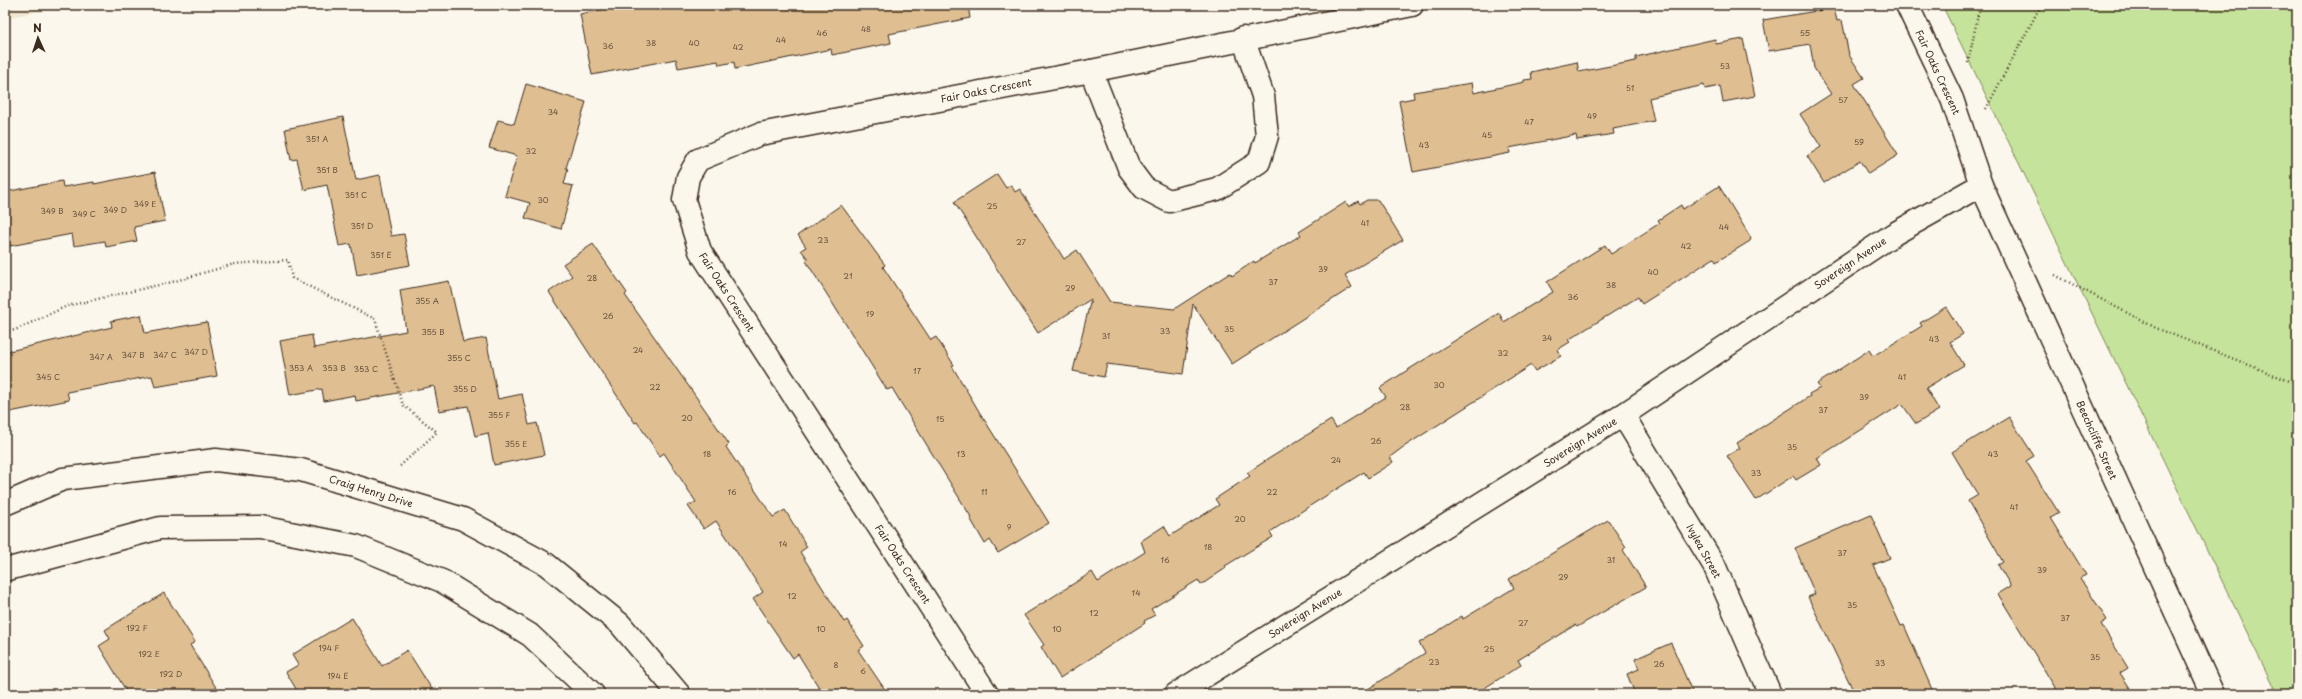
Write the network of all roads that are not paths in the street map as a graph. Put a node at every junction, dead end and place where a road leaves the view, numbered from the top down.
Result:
1 (1412, 5) edge
2 (1907, 5) edge
3 (1243, 38) junction
4 (1091, 71) junction
5 (1981, 185) junction
6 (1623, 415) junction
7 (5, 504) edge
8 (5, 570) edge
9 (593, 694) edge
10 (679, 694) edge
11 (987, 694) edge
12 (1176, 694) edge
13 (1770, 694) edge
14 (2213, 694) edge

1 - 3 street, Fair Oaks Crescent
2 - 5 street, Fair Oaks Crescent
3 - 4 street, Fair Oaks Crescent
3 - 4 street
4 - 11 street, Fair Oaks Crescent
5 - 6 street, Sovereign Avenue
5 - 14 street, Beechcliffe Street
6 - 12 street, Sovereign Avenue
6 - 13 street, Ivylea Street
7 - 10 street, Craig Henry Drive
8 - 9 street

